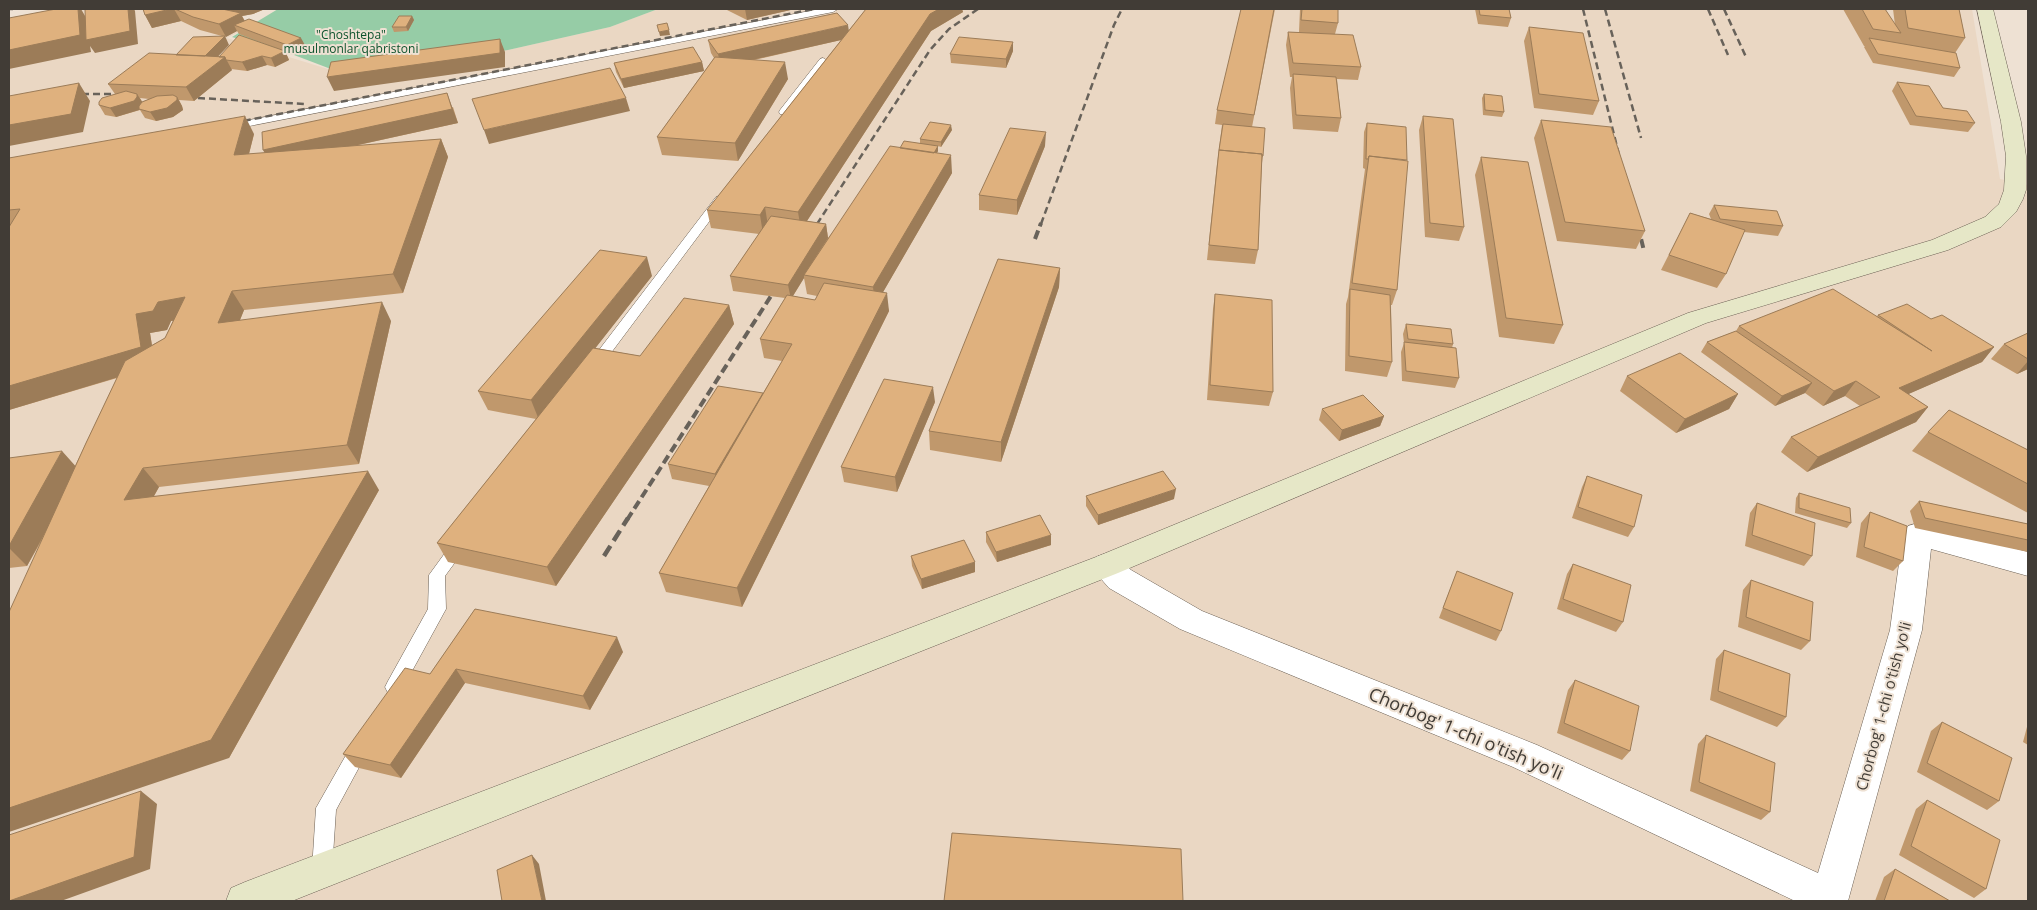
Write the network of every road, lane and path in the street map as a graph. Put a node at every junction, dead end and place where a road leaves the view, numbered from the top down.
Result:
1 (833, 9) edge
2 (1985, 9) edge
3 (822, 61) edge
4 (775, 125) edge
5 (223, 128) edge
6 (728, 188) edge
7 (2022, 191) edge
8 (585, 378) edge
9 (467, 536) edge
10 (2028, 564) edge
11 (1107, 565) junction
12 (389, 696) edge
13 (370, 730) edge
14 (322, 870) junction
15 (1830, 900) edge
16 (245, 901) edge

1 - 5 lane
2 - 7 street
3 - 4 lane
6 - 8 lane
7 - 11 street
9 - 12 lane
10 - 15 street, Chorbog' 1-chi o'tish yo'li
11 - 14 street
11 - 15 street, Chorbog' 1-chi o'tish yo'li
13 - 14 lane
14 - 16 street

